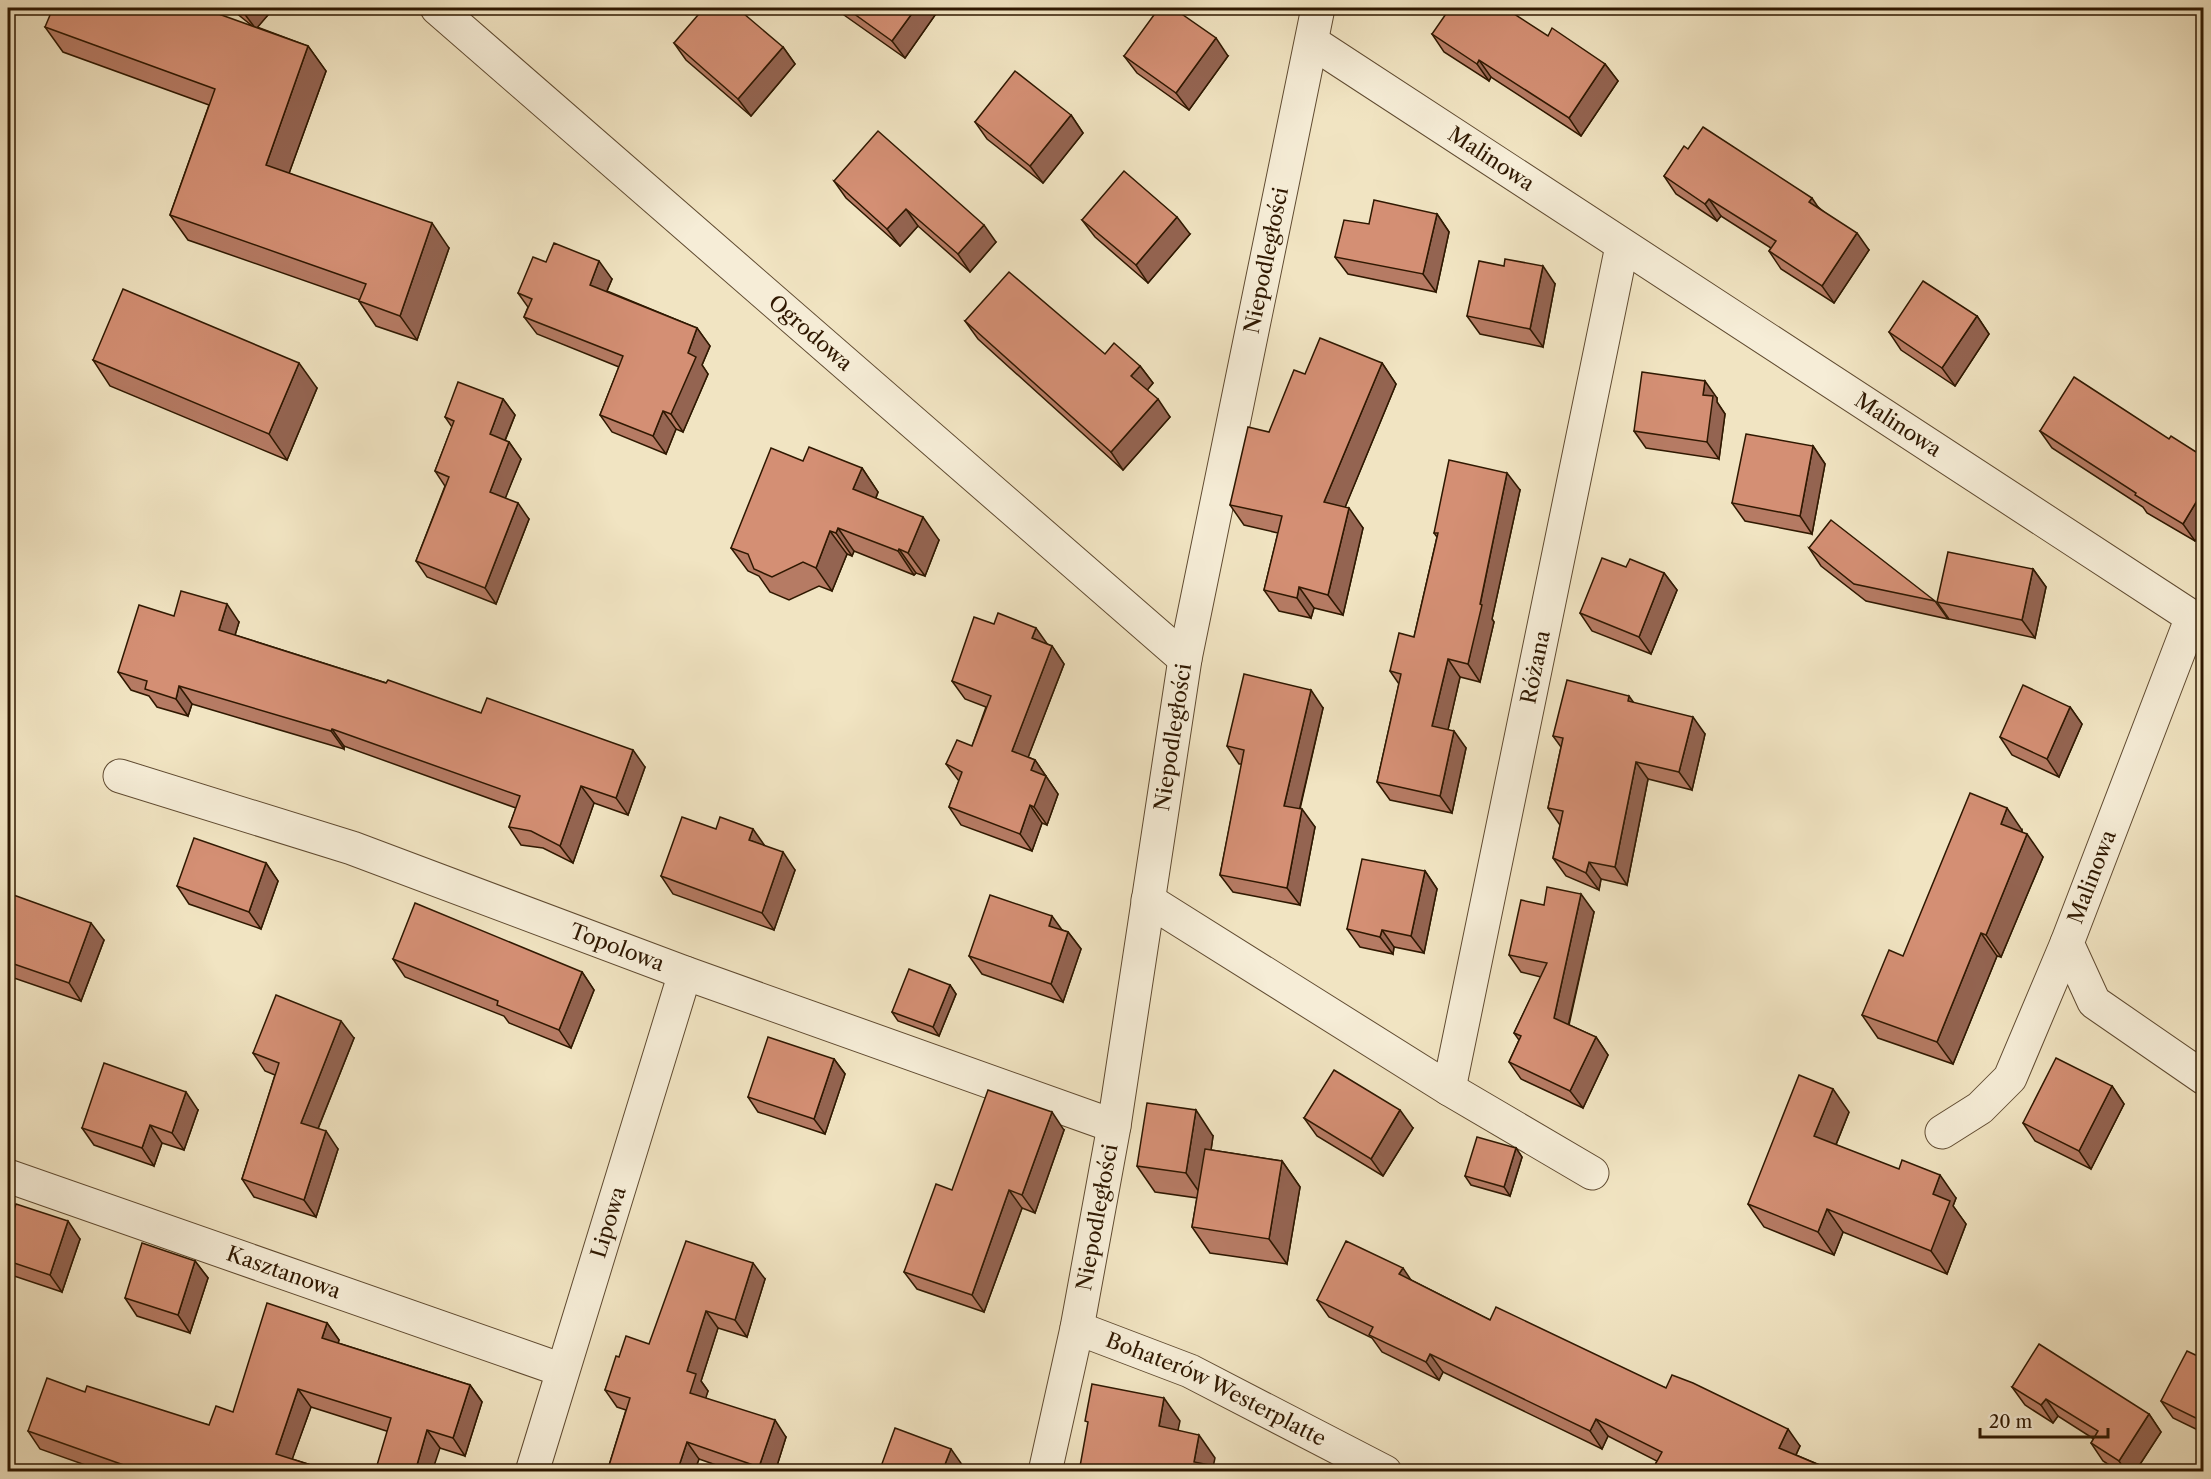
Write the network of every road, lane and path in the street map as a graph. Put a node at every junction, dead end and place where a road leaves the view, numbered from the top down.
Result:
1 (437, 8) edge
2 (1318, 8) edge
3 (1312, 42) junction
4 (1622, 246) junction
5 (1185, 659) junction
6 (120, 776) dead end
7 (1148, 900) junction
8 (2067, 943) junction
9 (685, 973) junction
10 (2204, 1078) edge
11 (1449, 1089) junction
12 (1114, 1126) junction
13 (1942, 1132) dead end
14 (1592, 1173) dead end
15 (8, 1176) edge
16 (1077, 1328) junction
17 (562, 1370) junction
18 (1382, 1471) edge
19 (532, 1472) edge
20 (1045, 1472) edge

1 - 5 street, Ogrodowa
2 - 3 street, Niepodległości
3 - 4 street, Malinowa
3 - 5 street, Niepodległości
4 - 8 street, Malinowa
4 - 11 street, Różana
5 - 7 street, Niepodległości
6 - 9 street, Topolowa
7 - 11 street
7 - 12 street, Niepodległości
8 - 10 street, Malinowa
8 - 13 street, Malinowa
9 - 12 street, Topolowa
9 - 17 street, Lipowa
11 - 14 street
12 - 16 street, Niepodległości
15 - 17 street, Kasztanowa
16 - 18 street, Bohaterów Westerplatte
16 - 20 street, Niepodległości
17 - 19 street, Lipowa

